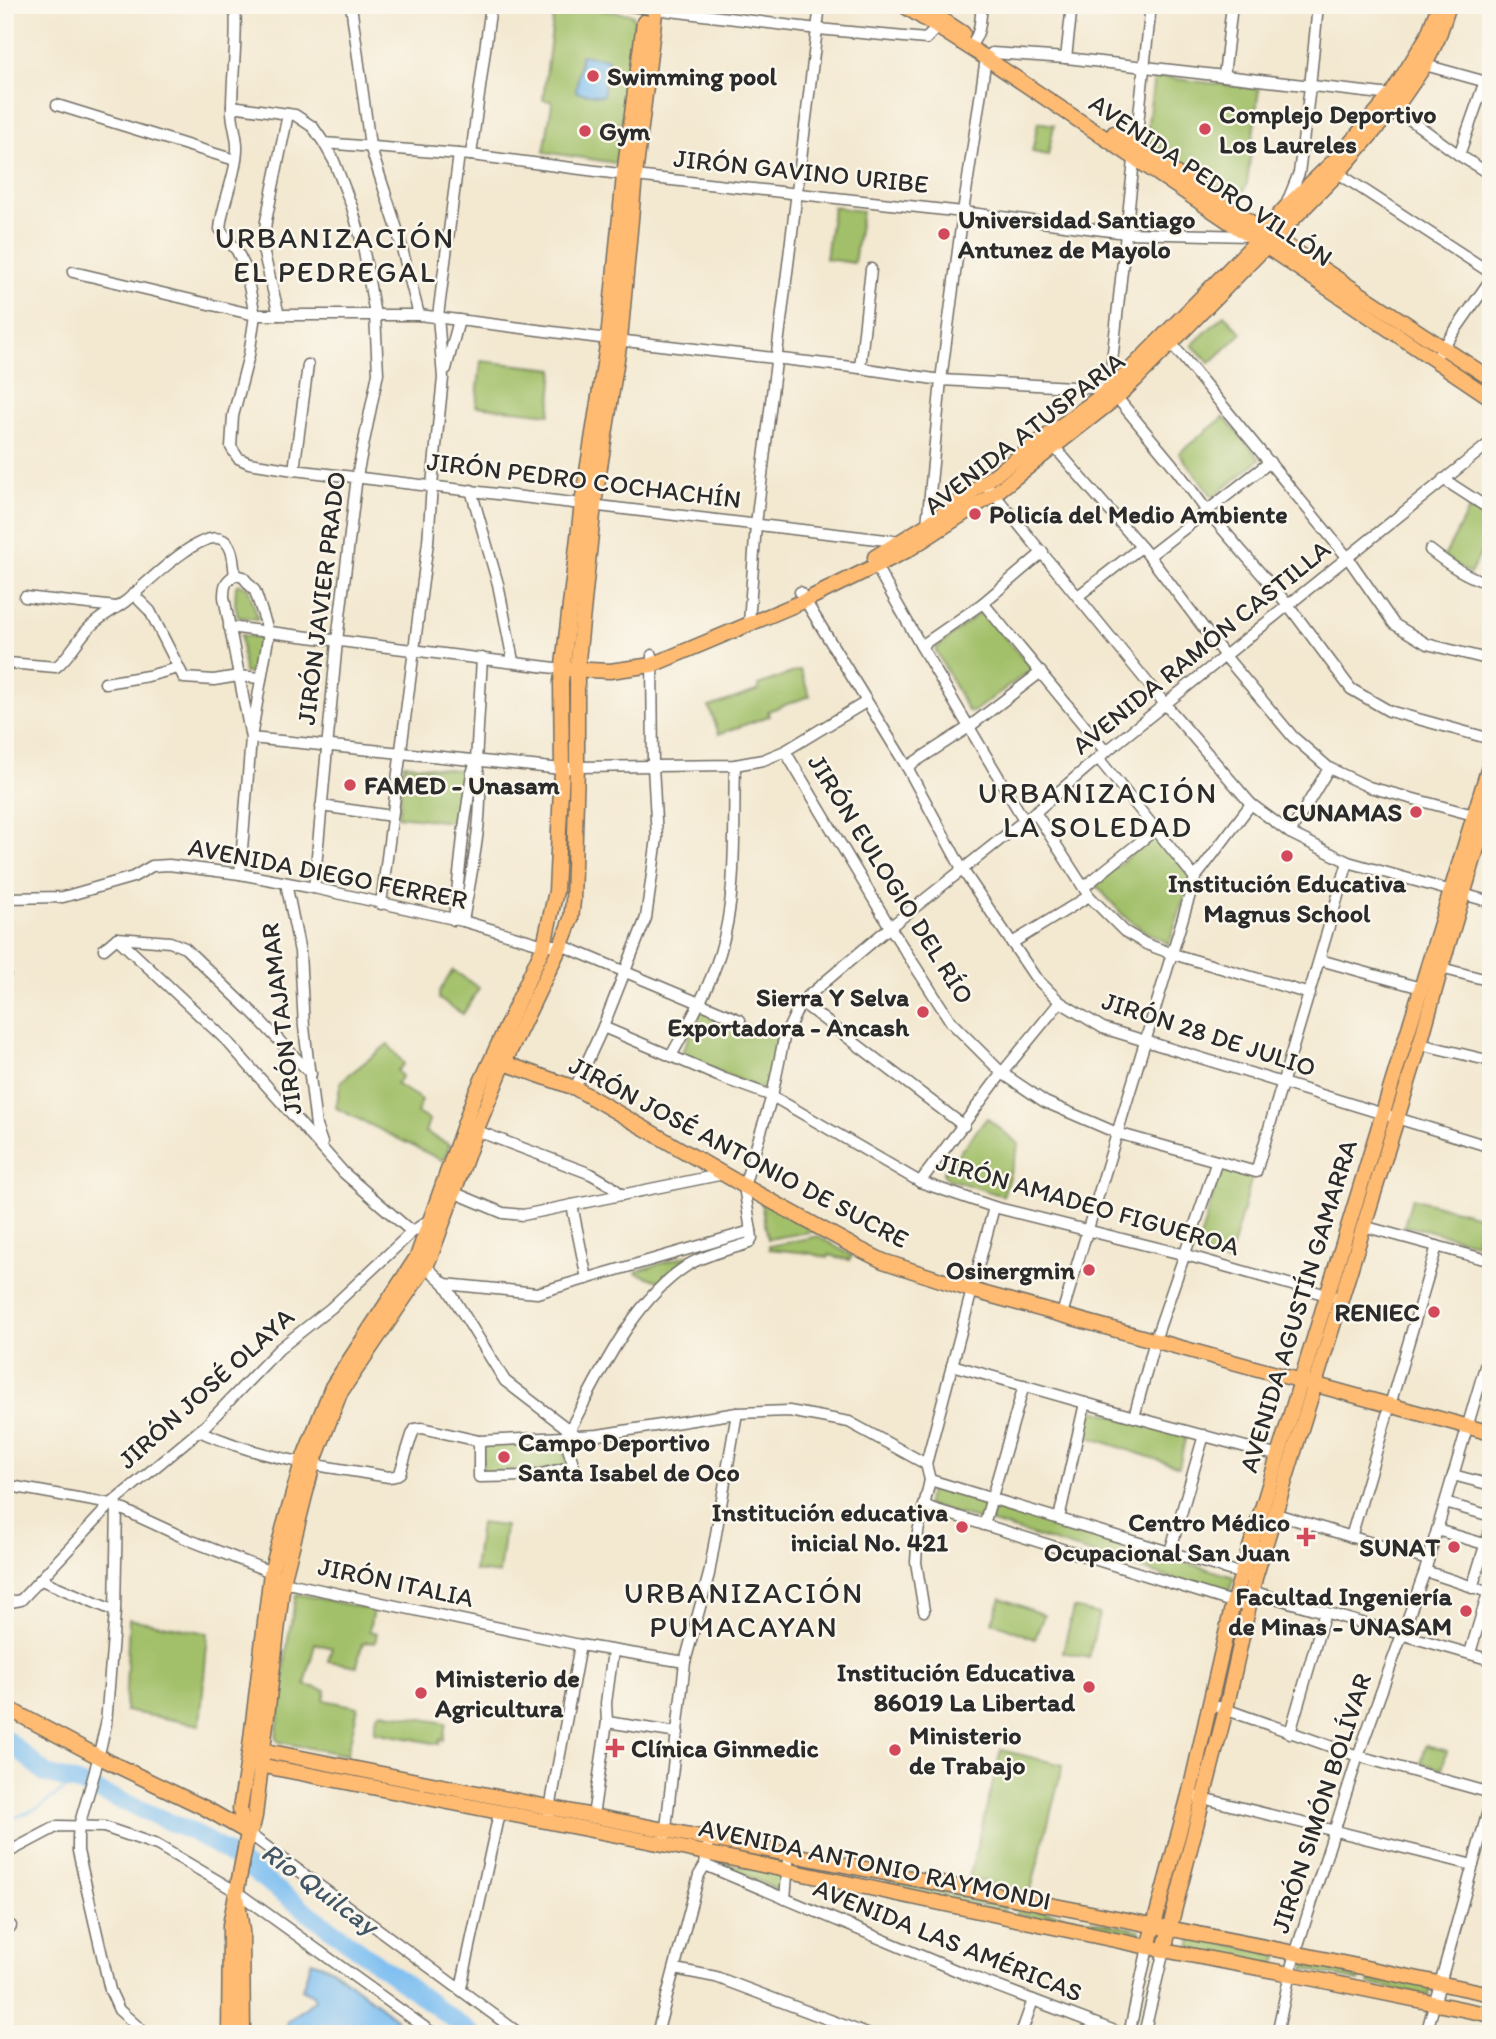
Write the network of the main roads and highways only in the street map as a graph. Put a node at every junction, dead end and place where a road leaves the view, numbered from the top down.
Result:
1 (903, 5) edge
2 (920, 5) edge
3 (1439, 5) edge
4 (1449, 5) edge
5 (651, 7) edge
6 (940, 24) junction
7 (1392, 102) junction
8 (1263, 238) junction
9 (1491, 379) edge
10 (1491, 398) edge
11 (570, 669) junction
12 (1491, 760) edge
13 (1491, 802) edge
14 (1483, 818) edge
15 (1457, 892) junction
16 (498, 1059) junction
17 (1390, 1115) junction
18 (448, 1190) junction
19 (421, 1262) junction
20 (1334, 1296) junction
21 (1308, 1384) junction
22 (1491, 1433) edge
23 (1250, 1581) junction
24 (5, 1707) edge
25 (255, 1756) junction
26 (1196, 1796) junction
27 (549, 1815) junction
28 (664, 1837) junction
29 (247, 1838) junction
30 (881, 1871) junction
31 (238, 1886) junction
32 (877, 1890) junction
33 (1014, 1898) junction
34 (1010, 1918) junction
35 (1154, 1926) junction
36 (1170, 1928) junction
37 (1148, 1947) junction
38 (1164, 1950) junction
39 (1491, 1994) edge
40 (1491, 2015) edge
41 (229, 2034) edge
42 (243, 2034) edge

1 - 6 main road, AVENIDA PEDRO VILLÓN
2 - 6 main road, AVENIDA PEDRO VILLÓN
3 - 7 main road, AVENIDA ATUSPARIA
4 - 7 main road, AVENIDA ATUSPARIA
5 - 11 main road
6 - 8 main road, AVENIDA PEDRO VILLÓN
7 - 8 main road, AVENIDA ATUSPARIA
7 - 8 main road, AVENIDA ATUSPARIA
8 - 9 main road, AVENIDA PEDRO VILLÓN
8 - 10 main road, AVENIDA PEDRO VILLÓN
8 - 11 main road, AVENIDA ATUSPARIA
11 - 16 main road
11 - 16 main road
12 - 14 main road, AVENIDA AGUSTÍN GAMARRA
13 - 14 main road, AVENIDA AGUSTÍN GAMARRA
14 - 15 main road, AVENIDA AGUSTÍN GAMARRA
15 - 17 main road, AVENIDA AGUSTÍN GAMARRA
15 - 17 main road, AVENIDA AGUSTÍN GAMARRA
16 - 18 main road
16 - 21 main road, JIRÓN JOSÉ ANTONIO DE SUCRE
17 - 20 main road, AVENIDA AGUSTÍN GAMARRA
17 - 20 main road, AVENIDA AGUSTÍN GAMARRA
18 - 19 main road
18 - 19 main road
19 - 25 main road
20 - 21 main road, AVENIDA AGUSTÍN GAMARRA
21 - 22 main road, JIRÓN JOSÉ ANTONIO DE SUCRE
21 - 23 main road, AVENIDA AGUSTÍN GAMARRA
21 - 23 main road, AVENIDA AGUSTÍN GAMARRA
23 - 26 main road, AVENIDA AGUSTÍN GAMARRA
23 - 26 main road, AVENIDA AGUSTÍN GAMARRA
24 - 29 main road
25 - 27 main road, AVENIDA ANTONIO RAYMONDI
25 - 27 main road, AVENIDA ANTONIO RAYMONDI
25 - 29 main road
26 - 35 main road, AVENIDA AGUSTÍN GAMARRA
26 - 36 main road, AVENIDA AGUSTÍN GAMARRA
27 - 28 main road, AVENIDA ANTONIO RAYMONDI
27 - 28 main road, AVENIDA ANTONIO RAYMONDI
28 - 30 main road, AVENIDA ANTONIO RAYMONDI
28 - 32 main road, AVENIDA ANTONIO RAYMONDI
29 - 31 main road
30 - 32 main road
30 - 33 main road, AVENIDA ANTONIO RAYMONDI
31 - 41 main road
31 - 42 main road
32 - 34 main road, AVENIDA ANTONIO RAYMONDI
33 - 34 main road
33 - 35 main road, AVENIDA ANTONIO RAYMONDI
34 - 37 main road, AVENIDA ANTONIO RAYMONDI
35 - 36 main road, AVENIDA ANTONIO RAYMONDI
35 - 37 main road, AVENIDA AGUSTÍN GAMARRA
36 - 38 main road, AVENIDA AGUSTÍN GAMARRA
36 - 39 main road, AVENIDA ANTONIO RAYMONDI
37 - 38 main road, AVENIDA ANTONIO RAYMONDI
38 - 40 main road, AVENIDA ANTONIO RAYMONDI

